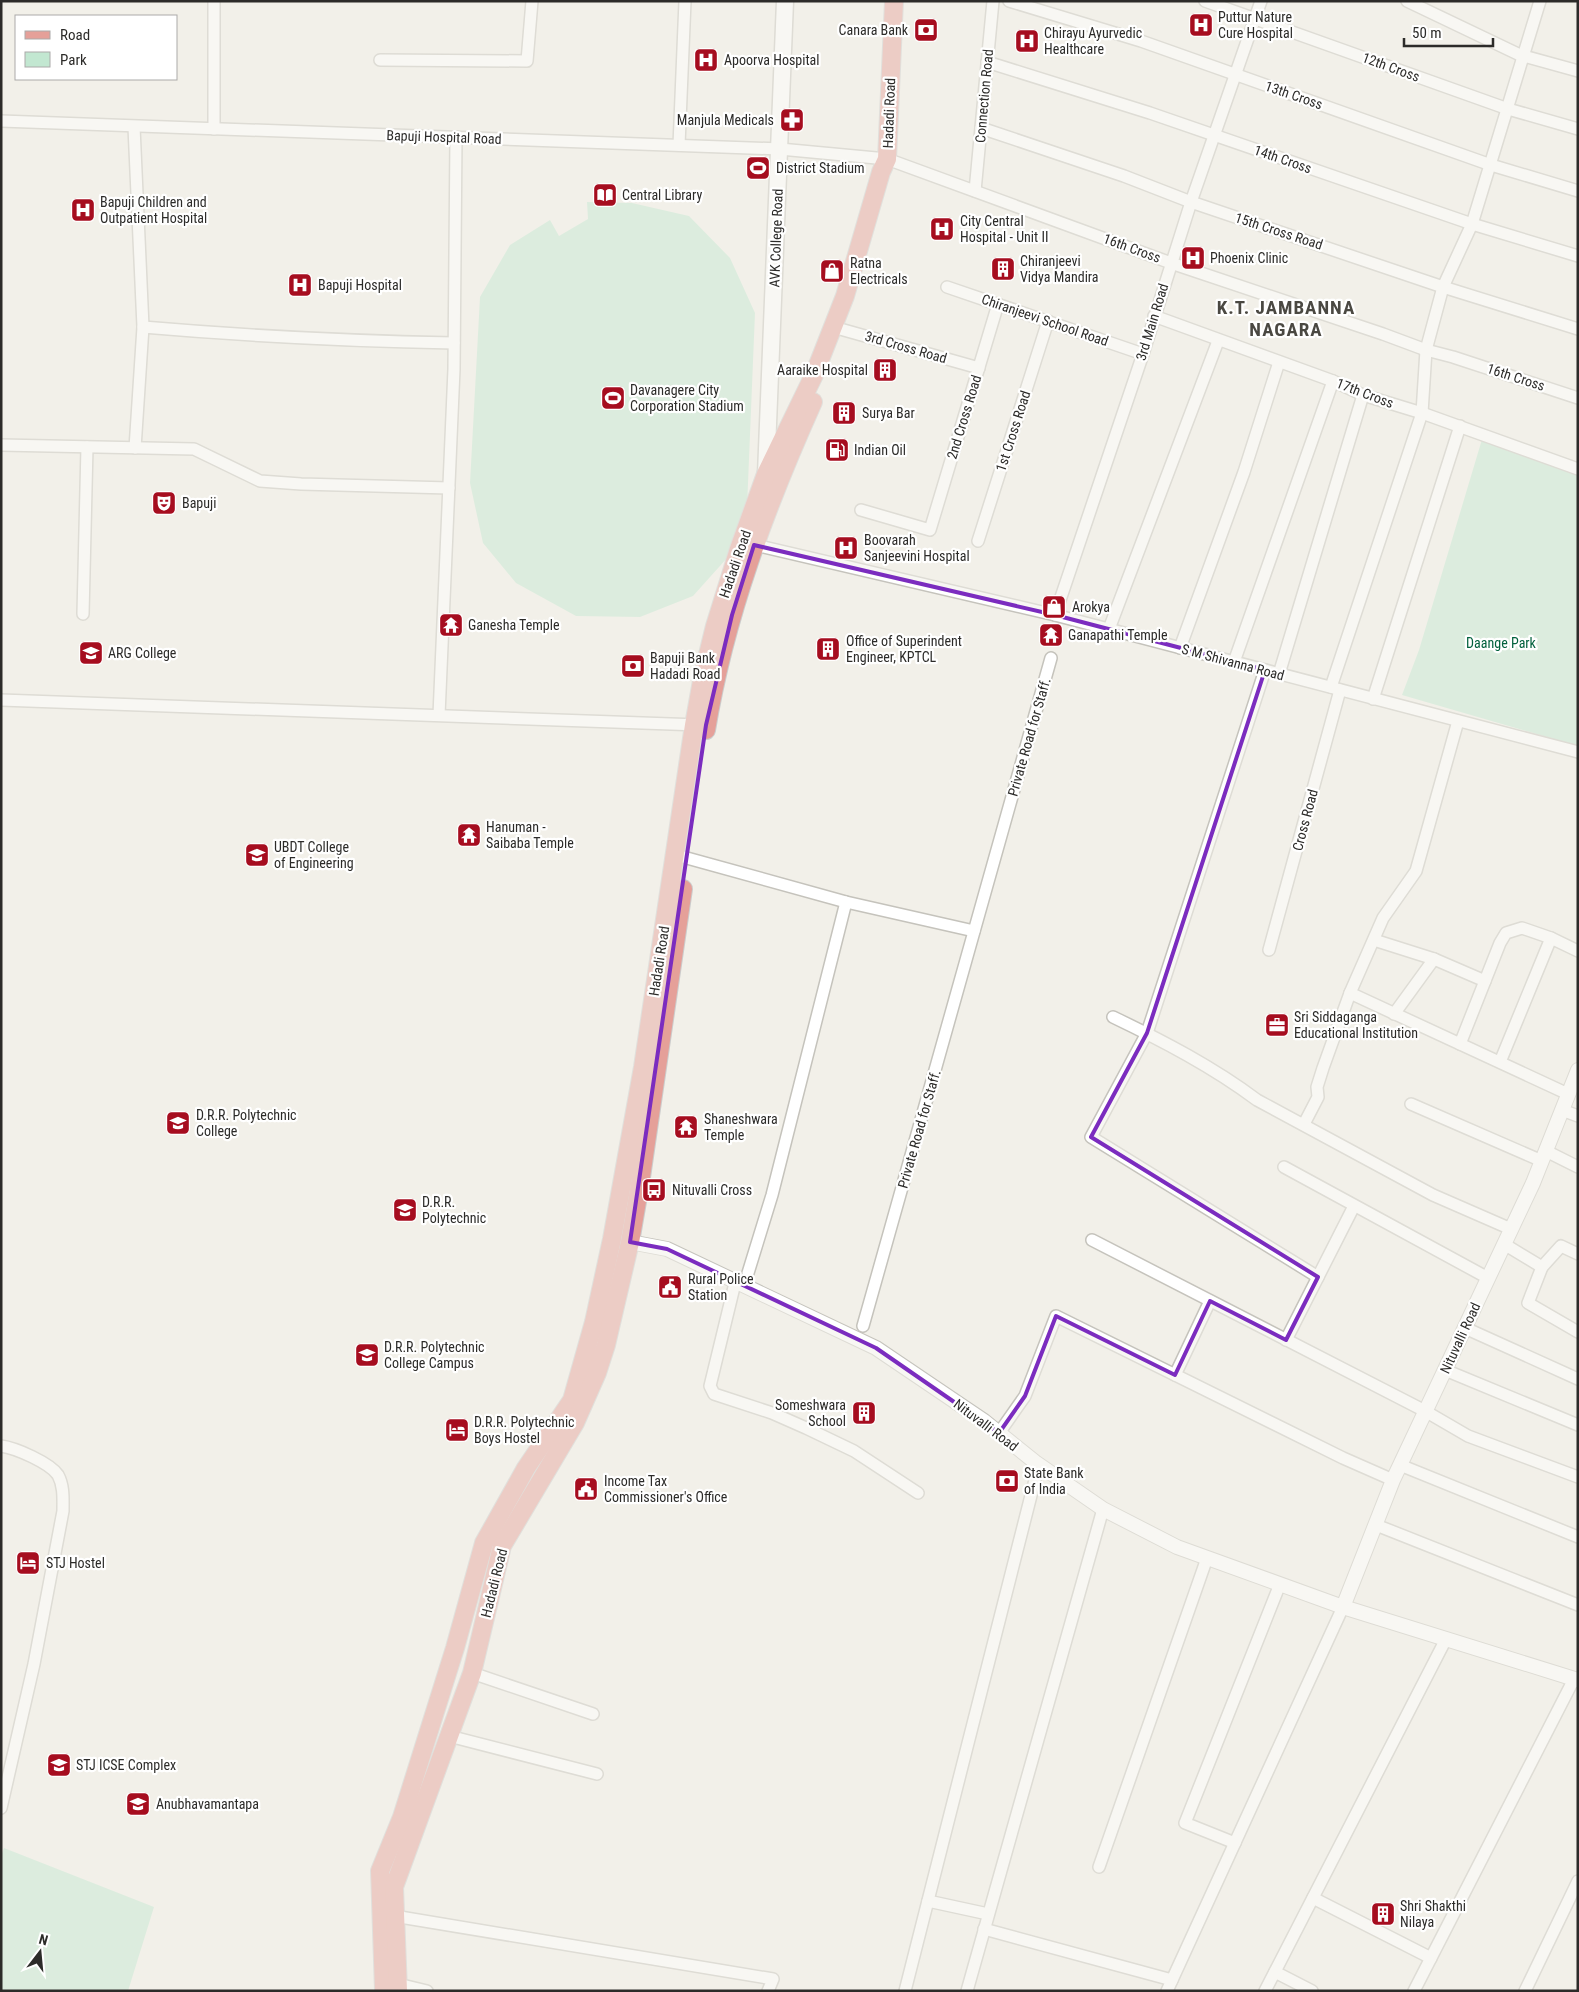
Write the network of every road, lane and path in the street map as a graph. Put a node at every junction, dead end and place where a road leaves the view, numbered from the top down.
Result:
1 (214, 1) edge
2 (532, 1) edge
3 (684, 1) edge
4 (785, 1) edge
5 (894, 1) edge
6 (993, 1) edge
7 (1009, 1) edge
8 (1205, 1) edge
9 (1261, 1) edge
10 (1408, 1) edge
11 (1540, 1) edge
12 (1254, 19) junction
13 (1523, 54) junction
14 (380, 60) dead end
15 (987, 62) junction
16 (1578, 71) edge
17 (1234, 74) junction
18 (1508, 109) junction
19 (1, 121) edge
20 (134, 127) junction
21 (981, 128) junction
22 (214, 129) junction
23 (1578, 130) edge
24 (1215, 136) junction
25 (456, 137) junction
26 (679, 145) junction
27 (780, 149) junction
28 (887, 159) junction
29 (1491, 165) junction
30 (975, 191) junction
31 (1578, 191) edge
32 (1191, 202) junction
33 (1472, 224) junction
34 (1578, 256) edge
35 (1171, 263) junction
36 (947, 287) dead end
37 (1443, 287) junction
38 (998, 304) junction
39 (1154, 316) junction
40 (1048, 321) junction
41 (144, 327) junction
42 (838, 328) junction
43 (1578, 329) edge
44 (1218, 341) junction
45 (454, 343) junction
46 (1426, 350) junction
47 (1143, 354) junction
48 (1279, 362) junction
49 (978, 368) junction
50 (1333, 381) junction
51 (1363, 395) junction
52 (1578, 398) edge
53 (1422, 413) junction
54 (768, 414) junction
55 (1460, 426) junction
56 (793, 433) junction
57 (1, 445) edge
58 (87, 447) junction
59 (134, 448) junction
60 (1578, 469) edge
61 (766, 474) junction
62 (449, 488) junction
63 (861, 510) dead end
64 (978, 540) dead end
65 (748, 543) junction
66 (83, 614) dead end
67 (1055, 615) junction
68 (1109, 629) junction
69 (1180, 648) junction
70 (1052, 658) dead end
71 (1234, 662) junction
72 (1265, 670) junction
73 (1279, 674) junction
74 (1335, 689) junction
75 (1373, 698) junction
76 (1, 700) edge
77 (438, 715) junction
78 (1458, 721) junction
79 (700, 725) junction
80 (1578, 752) edge
81 (681, 856) junction
82 (846, 902) junction
83 (974, 932) junction
84 (1551, 938) junction
85 (1374, 940) junction
86 (1269, 950) dead end
87 (1578, 952) edge
88 (1434, 959) junction
89 (1485, 981) junction
90 (1350, 993) junction
91 (1394, 1014) junction
92 (1113, 1017) dead end
93 (1147, 1033) junction
94 (1460, 1044) junction
95 (1500, 1062) junction
96 (1578, 1070) edge
97 (1568, 1094) junction
98 (1411, 1104) dead end
99 (1562, 1110) junction
100 (1578, 1116) edge
101 (1304, 1124) junction
102 (1544, 1156) junction
103 (1284, 1167) dead end
104 (1578, 1168) edge
105 (1354, 1206) junction
106 (1511, 1229) junction
107 (1092, 1240) dead end
108 (630, 1242) junction
109 (1504, 1244) junction
110 (1578, 1254) edge
111 (1542, 1268) junction
112 (748, 1273) dead end
113 (1318, 1277) junction
114 (1488, 1278) junction
115 (735, 1283) junction
116 (1210, 1301) junction
117 (863, 1326) dead end
118 (1465, 1328) junction
119 (1578, 1332) edge
120 (1286, 1340) junction
121 (1445, 1370) junction
122 (1175, 1375) junction
123 (1578, 1379) edge
124 (1425, 1411) junction
125 (1578, 1425) edge
126 (999, 1433) junction
127 (1, 1446) edge
128 (1038, 1464) junction
129 (1400, 1465) junction
130 (1578, 1477) edge
131 (1392, 1480) junction
132 (918, 1493) dead end
133 (1103, 1509) junction
134 (1376, 1525) junction
135 (1578, 1537) edge
136 (1207, 1558) junction
137 (1280, 1584) junction
138 (1578, 1605) edge
139 (1343, 1607) junction
140 (1446, 1639) junction
141 (472, 1672) junction
142 (1576, 1680) edge
143 (593, 1714) dead end
144 (449, 1736) junction
145 (597, 1774) dead end
146 (1, 1808) edge
147 (1235, 1842) junction
148 (1099, 1867) dead end
149 (1578, 1881) edge
150 (1313, 1898) junction
151 (928, 1901) junction
152 (988, 1914) junction
153 (394, 1916) junction
154 (984, 1929) junction
155 (1431, 1958) junction
156 (1275, 1972) junction
157 (1169, 1985) edge
158 (393, 1988) edge
159 (427, 1991) edge
160 (768, 1991) edge
161 (905, 1991) edge
162 (967, 1991) edge
163 (1265, 1991) edge
164 (1312, 1991) edge
165 (1414, 1991) edge
166 (1525, 1991) edge

1 - 22 street
2 - 14 street
3 - 26 street
4 - 27 main road, AVK College Road
5 - 28 main road, Hadadi Road
6 - 15 street, Connection Road
7 - 17 street, 13th Cross
8 - 12 street, 12th Cross
9 - 12 street, 3rd Main Road
10 - 13 street
11 - 13 street, Cross Road
12 - 17 street, 3rd Main Road
12 - 18 street, 12th Cross
13 - 16 street
13 - 18 street, Cross Road
15 - 21 street, Connection Road
15 - 24 street, 14th Cross
17 - 24 street, 3rd Main Road
17 - 29 street, 13th Cross
18 - 23 street, 12th Cross
18 - 29 street, Cross Road
19 - 20 street, Bapuji Hospital Road
20 - 22 street, Bapuji Hospital Road
20 - 41 street
21 - 30 street, Connection Road
21 - 32 street, 15th Cross Road
22 - 25 street, Bapuji Hospital Road
24 - 32 street, 3rd Main Road
24 - 33 street, 14th Cross
25 - 26 street, Bapuji Hospital Road
25 - 45 street
26 - 27 street, Bapuji Hospital Road
27 - 28 street, Bapuji Hospital Road
27 - 54 main road, AVK College Road
28 - 30 street, 16th Cross
28 - 42 main road, Hadadi Road
29 - 31 street, 13th Cross
29 - 33 street, Cross Road
30 - 35 street, 16th Cross
32 - 35 street, 3rd Main Road
32 - 37 street, 15th Cross Road
33 - 34 street, 14th Cross
33 - 37 street, Cross Road
35 - 39 street, 3rd Main Road
35 - 46 street, 16th Cross
36 - 38 street, Chiranjeevi School Road
37 - 43 street, 15th Cross Road
37 - 46 street, Cross Road
38 - 40 street, Chiranjeevi School Road
38 - 49 street, 2nd Cross Road
39 - 44 street, 17th Cross
39 - 47 street, 3rd Main Road
40 - 47 street, Chiranjeevi School Road
40 - 64 street, 1st Cross Road
41 - 45 street
41 - 59 street
42 - 49 street, 3rd Cross Road
42 - 56 main road, Hadadi Road
44 - 48 street, 17th Cross
44 - 68 street
45 - 62 street
46 - 52 street, 16th Cross
46 - 53 street, Cross Road
47 - 67 street, 3rd Main Road
48 - 50 street, 17th Cross
48 - 69 street
49 - 63 street, 2nd Cross Road
50 - 51 street, 17th Cross
50 - 71 street
51 - 53 street, 17th Cross
51 - 73 street
53 - 55 street, 17th Cross
53 - 74 street, Cross Road
54 - 56 main road
54 - 61 main road, AVK College Road
55 - 60 street, 17th Cross
55 - 75 street
56 - 61 main road, Hadadi Road
56 - 65 main road
57 - 58 street
58 - 59 street
58 - 66 street
59 - 62 street
61 - 65 main road, Hadadi Road
62 - 77 street
65 - 67 street, S M Shivanna Road
65 - 79 main road, Hadadi Road
67 - 68 street, S M Shivanna Road
68 - 69 street, S M Shivanna Road
69 - 71 street, S M Shivanna Road
70 - 83 street, Private Road for Staff.
71 - 72 street, S M Shivanna Road
72 - 73 street, S M Shivanna Road
72 - 93 street
73 - 74 street, S M Shivanna Road
74 - 75 street, S M Shivanna Road
74 - 86 street, Cross Road
75 - 78 street, S M Shivanna Road
76 - 77 street
77 - 79 street
78 - 80 street, S M Shivanna Road
78 - 85 street
79 - 81 main road, Hadadi Road
81 - 82 street
81 - 108 main road, Hadadi Road
81 - 158 main road, Hadadi Road
82 - 83 street
82 - 112 street
83 - 117 street, Private Road for Staff.
84 - 87 street
84 - 89 street
84 - 95 street
85 - 88 street
85 - 90 street
88 - 89 street
88 - 91 street
89 - 94 street
90 - 91 street
90 - 101 street
91 - 94 street
92 - 93 street
93 - 101 street
93 - 113 street
94 - 95 street
95 - 97 street
96 - 97 street, Nituvalli Road
97 - 99 street, Nituvalli Road
98 - 102 street
99 - 100 street
99 - 102 street, Nituvalli Road
101 - 106 street
102 - 104 street
102 - 106 street, Nituvalli Road
103 - 105 street
105 - 113 street
105 - 114 street
106 - 109 street, Nituvalli Road
107 - 116 street
108 - 115 street, Nituvalli Road
108 - 141 main road, Hadadi Road
109 - 111 street
109 - 114 street, Nituvalli Road
110 - 111 street
111 - 119 street
113 - 120 street
114 - 118 street, Nituvalli Road
115 - 126 street, Nituvalli Road
115 - 132 street
116 - 120 street
116 - 122 street
118 - 121 street, Nituvalli Road
118 - 123 street
120 - 124 street
121 - 124 street, Nituvalli Road
121 - 125 street
122 - 126 street
122 - 131 street
124 - 129 street, Nituvalli Road
124 - 130 street
126 - 128 street, Nituvalli Road
127 - 146 street
128 - 133 street, Nituvalli Road
128 - 151 street
129 - 131 street, Nituvalli Road
129 - 135 street
131 - 134 street, Nituvalli Road
133 - 136 street, Nituvalli Road
133 - 152 street
134 - 138 street
134 - 139 street, Nituvalli Road
136 - 137 street, Nituvalli Road
136 - 148 street
137 - 139 street, Nituvalli Road
137 - 147 street
139 - 140 street, Nituvalli Road
139 - 147 street
140 - 142 street, Nituvalli Road
140 - 150 street
141 - 143 street
141 - 144 main road, Hadadi Road
142 - 155 street
144 - 145 street
144 - 153 main road, Hadadi Road
147 - 157 street
149 - 166 street
150 - 155 street
150 - 156 street
151 - 152 street
151 - 161 street
152 - 154 street
153 - 158 main road, Hadadi Road
153 - 160 street
154 - 157 street
154 - 162 street
155 - 165 street
156 - 163 street
156 - 164 street
158 - 159 street

